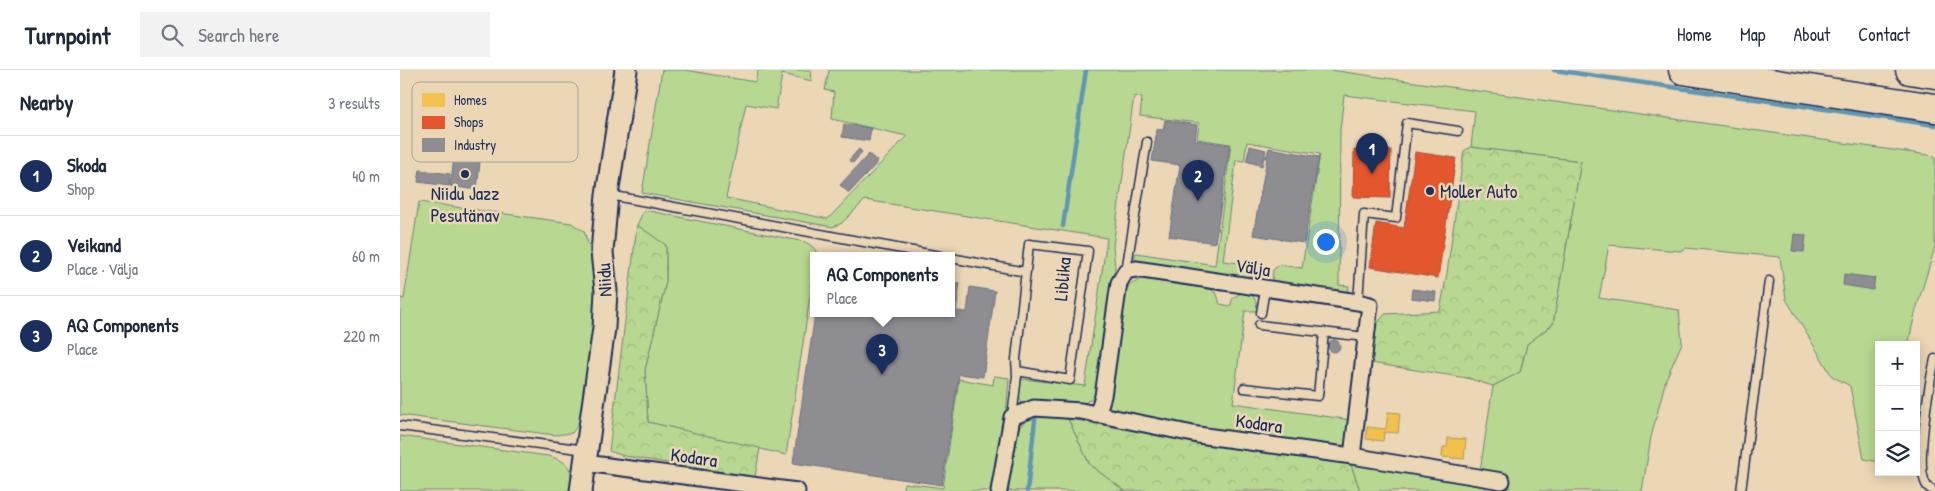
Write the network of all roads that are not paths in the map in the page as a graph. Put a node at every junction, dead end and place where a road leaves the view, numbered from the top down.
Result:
1 (626, 70) edge
2 (1683, 70) edge
3 (1910, 70) edge
4 (1935, 74) edge
5 (1935, 108) edge
6 (1458, 131) dead end
7 (1147, 142) dead end
8 (607, 195) junction
9 (918, 252) edge
10 (955, 259) edge
11 (1126, 271) junction
12 (1026, 272) junction
13 (1768, 281) dead end
14 (1265, 289) junction
15 (1358, 302) junction
16 (1261, 313) dead end
17 (1259, 325) dead end
18 (1324, 332) junction
19 (1366, 337) junction
20 (1935, 358) edge
21 (1016, 372) junction
22 (1244, 388) dead end
23 (1097, 415) junction
24 (1012, 417) junction
25 (400, 426) edge
26 (586, 456) junction
27 (1352, 456) junction
28 (1502, 481) dead end
29 (581, 491) edge
30 (797, 491) edge
31 (999, 491) edge
32 (1741, 491) edge
33 (1935, 491) edge

1 - 8 street, Niidu
2 - 5 highway
3 - 4 highway
6 - 15 lane
7 - 11 lane
8 - 9 lane
8 - 26 street, Niidu
10 - 12 lane
11 - 14 street, Välja
11 - 23 street
12 - 21 lane, Liblika
12 - 21 lane, Liblika
13 - 32 lane
14 - 15 street, Välja
14 - 16 lane
15 - 19 street
17 - 18 lane
18 - 19 lane
18 - 22 lane
19 - 27 street
20 - 33 lane
21 - 24 lane, Liblika
23 - 24 street, Kodara
23 - 27 street, Kodara
24 - 31 street, Liblika
25 - 26 lane
26 - 29 street, Niidu
26 - 30 street, Kodara
27 - 28 street, Kodara

